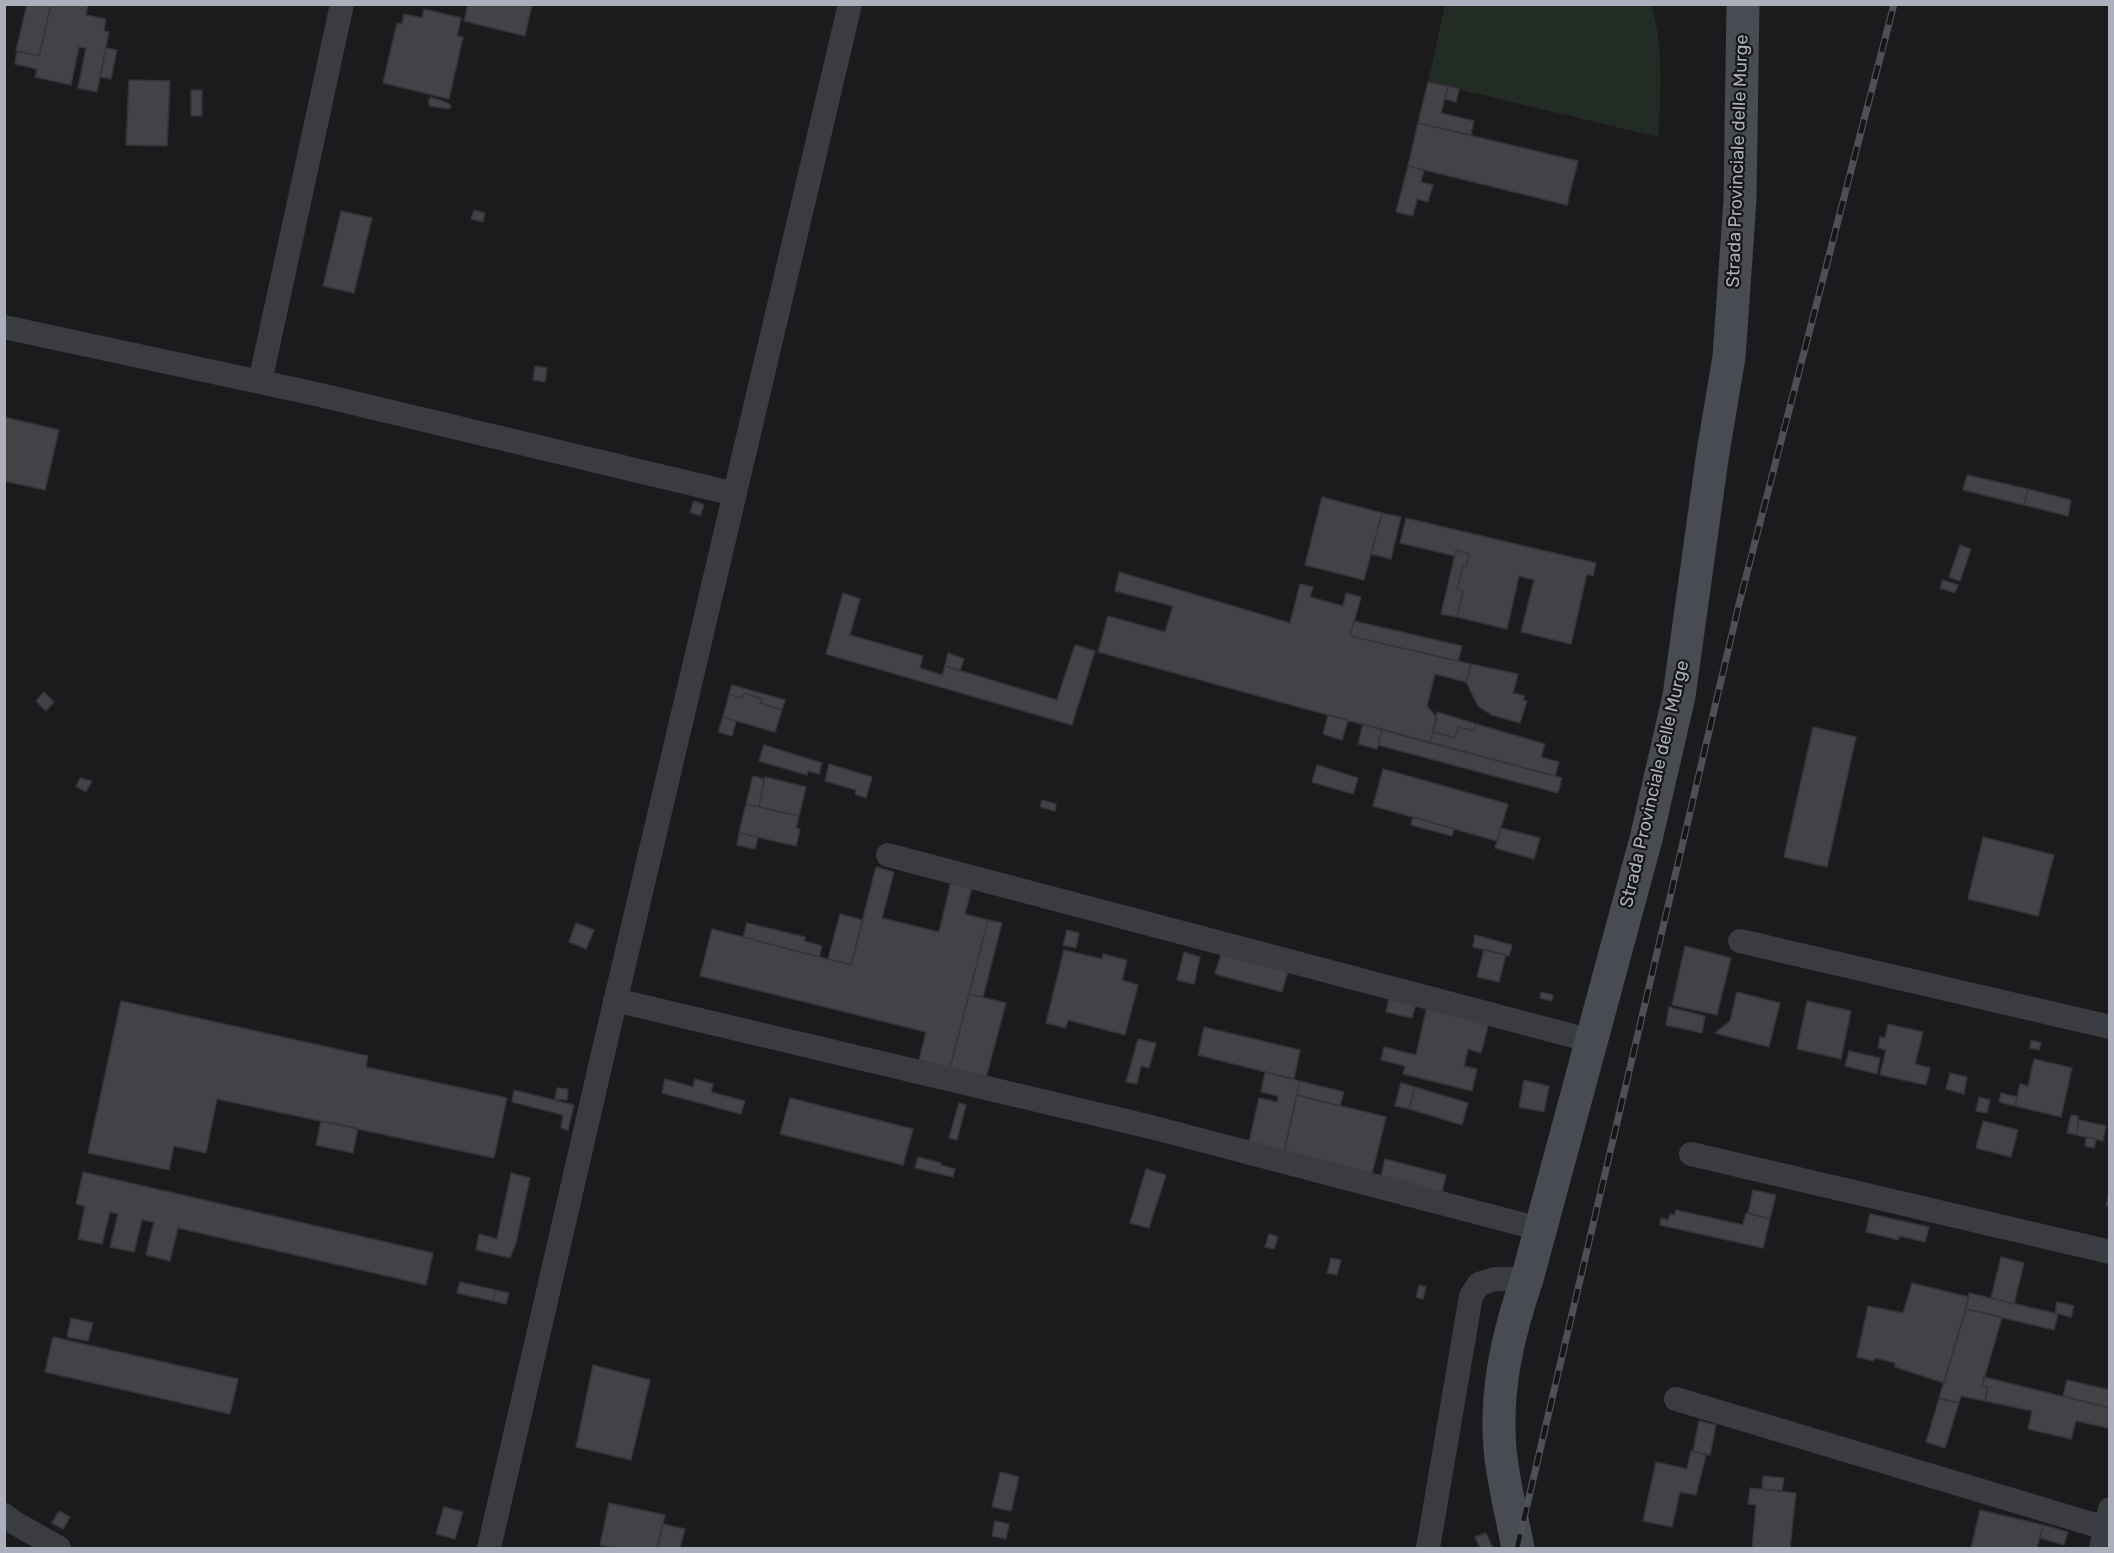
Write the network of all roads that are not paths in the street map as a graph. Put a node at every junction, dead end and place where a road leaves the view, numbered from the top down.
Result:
1 (342, 4) edge
2 (849, 4) edge
3 (1743, 4) edge
4 (4, 327) edge
5 (260, 382) junction
6 (735, 494) junction
7 (888, 855) dead end
8 (1740, 941) dead end
9 (615, 1000) junction
10 (2109, 1027) edge
11 (1592, 1041) junction
12 (1691, 1154) dead end
13 (1540, 1229) junction
14 (2109, 1252) edge
15 (1527, 1278) junction
16 (1676, 1399) dead end
17 (4, 1515) edge
18 (2105, 1528) edge
19 (59, 1548) edge
20 (489, 1548) edge
21 (1428, 1548) edge
22 (1518, 1548) edge

1 - 5 street
2 - 6 street
3 - 11 main road, Strada Provinciale delle Murge
4 - 5 street
5 - 6 street
6 - 9 street
7 - 11 street
8 - 10 street
9 - 13 street
9 - 20 street
11 - 13 main road, Strada Provinciale delle Murge
12 - 14 street
13 - 15 main road, Strada Provinciale delle Murge
15 - 21 street
15 - 22 main road, Strada Provinciale delle Murge
16 - 18 street
17 - 19 street

